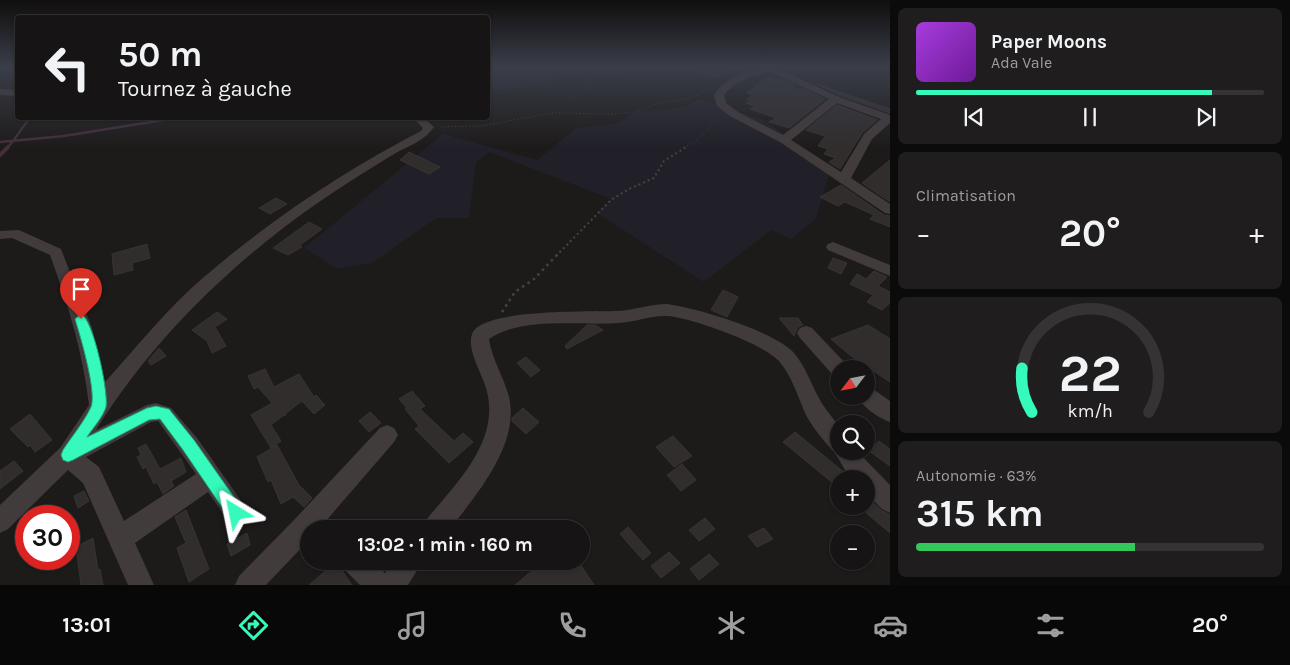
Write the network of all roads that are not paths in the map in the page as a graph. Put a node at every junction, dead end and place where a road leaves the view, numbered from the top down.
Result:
1 (720, 93) edge
2 (825, 93) edge
3 (836, 99) junction
4 (890, 119) edge
5 (424, 122) edge
6 (784, 140) junction
7 (844, 179) junction
8 (890, 210) edge
9 (0, 235) edge
10 (833, 248) dead end
11 (890, 271) edge
12 (806, 334) dead end
13 (831, 360) edge
14 (875, 401) edge
15 (99, 406) junction
16 (890, 413) edge
17 (830, 432) edge
18 (387, 435) dead end
19 (68, 455) junction
20 (851, 460) edge
21 (211, 478) junction
22 (890, 501) edge
23 (236, 513) dead end
24 (313, 520) edge
25 (442, 520) edge
26 (0, 522) edge
27 (300, 537) edge
28 (120, 538) junction
29 (363, 570) edge
30 (403, 570) edge
31 (141, 585) edge
32 (248, 585) edge
33 (378, 585) edge
34 (392, 585) edge

1 - 6 street
2 - 3 street
3 - 4 street
3 - 6 street
4 - 7 street
5 - 15 street
6 - 7 street
7 - 8 street
9 - 15 street
10 - 11 street
12 - 13 street
14 - 16 street
15 - 19 street
17 - 25 street
18 - 24 street
19 - 21 street
19 - 26 street
19 - 28 street
20 - 22 street
21 - 23 street
21 - 28 street
27 - 32 street
28 - 31 street
29 - 33 street
30 - 34 street

